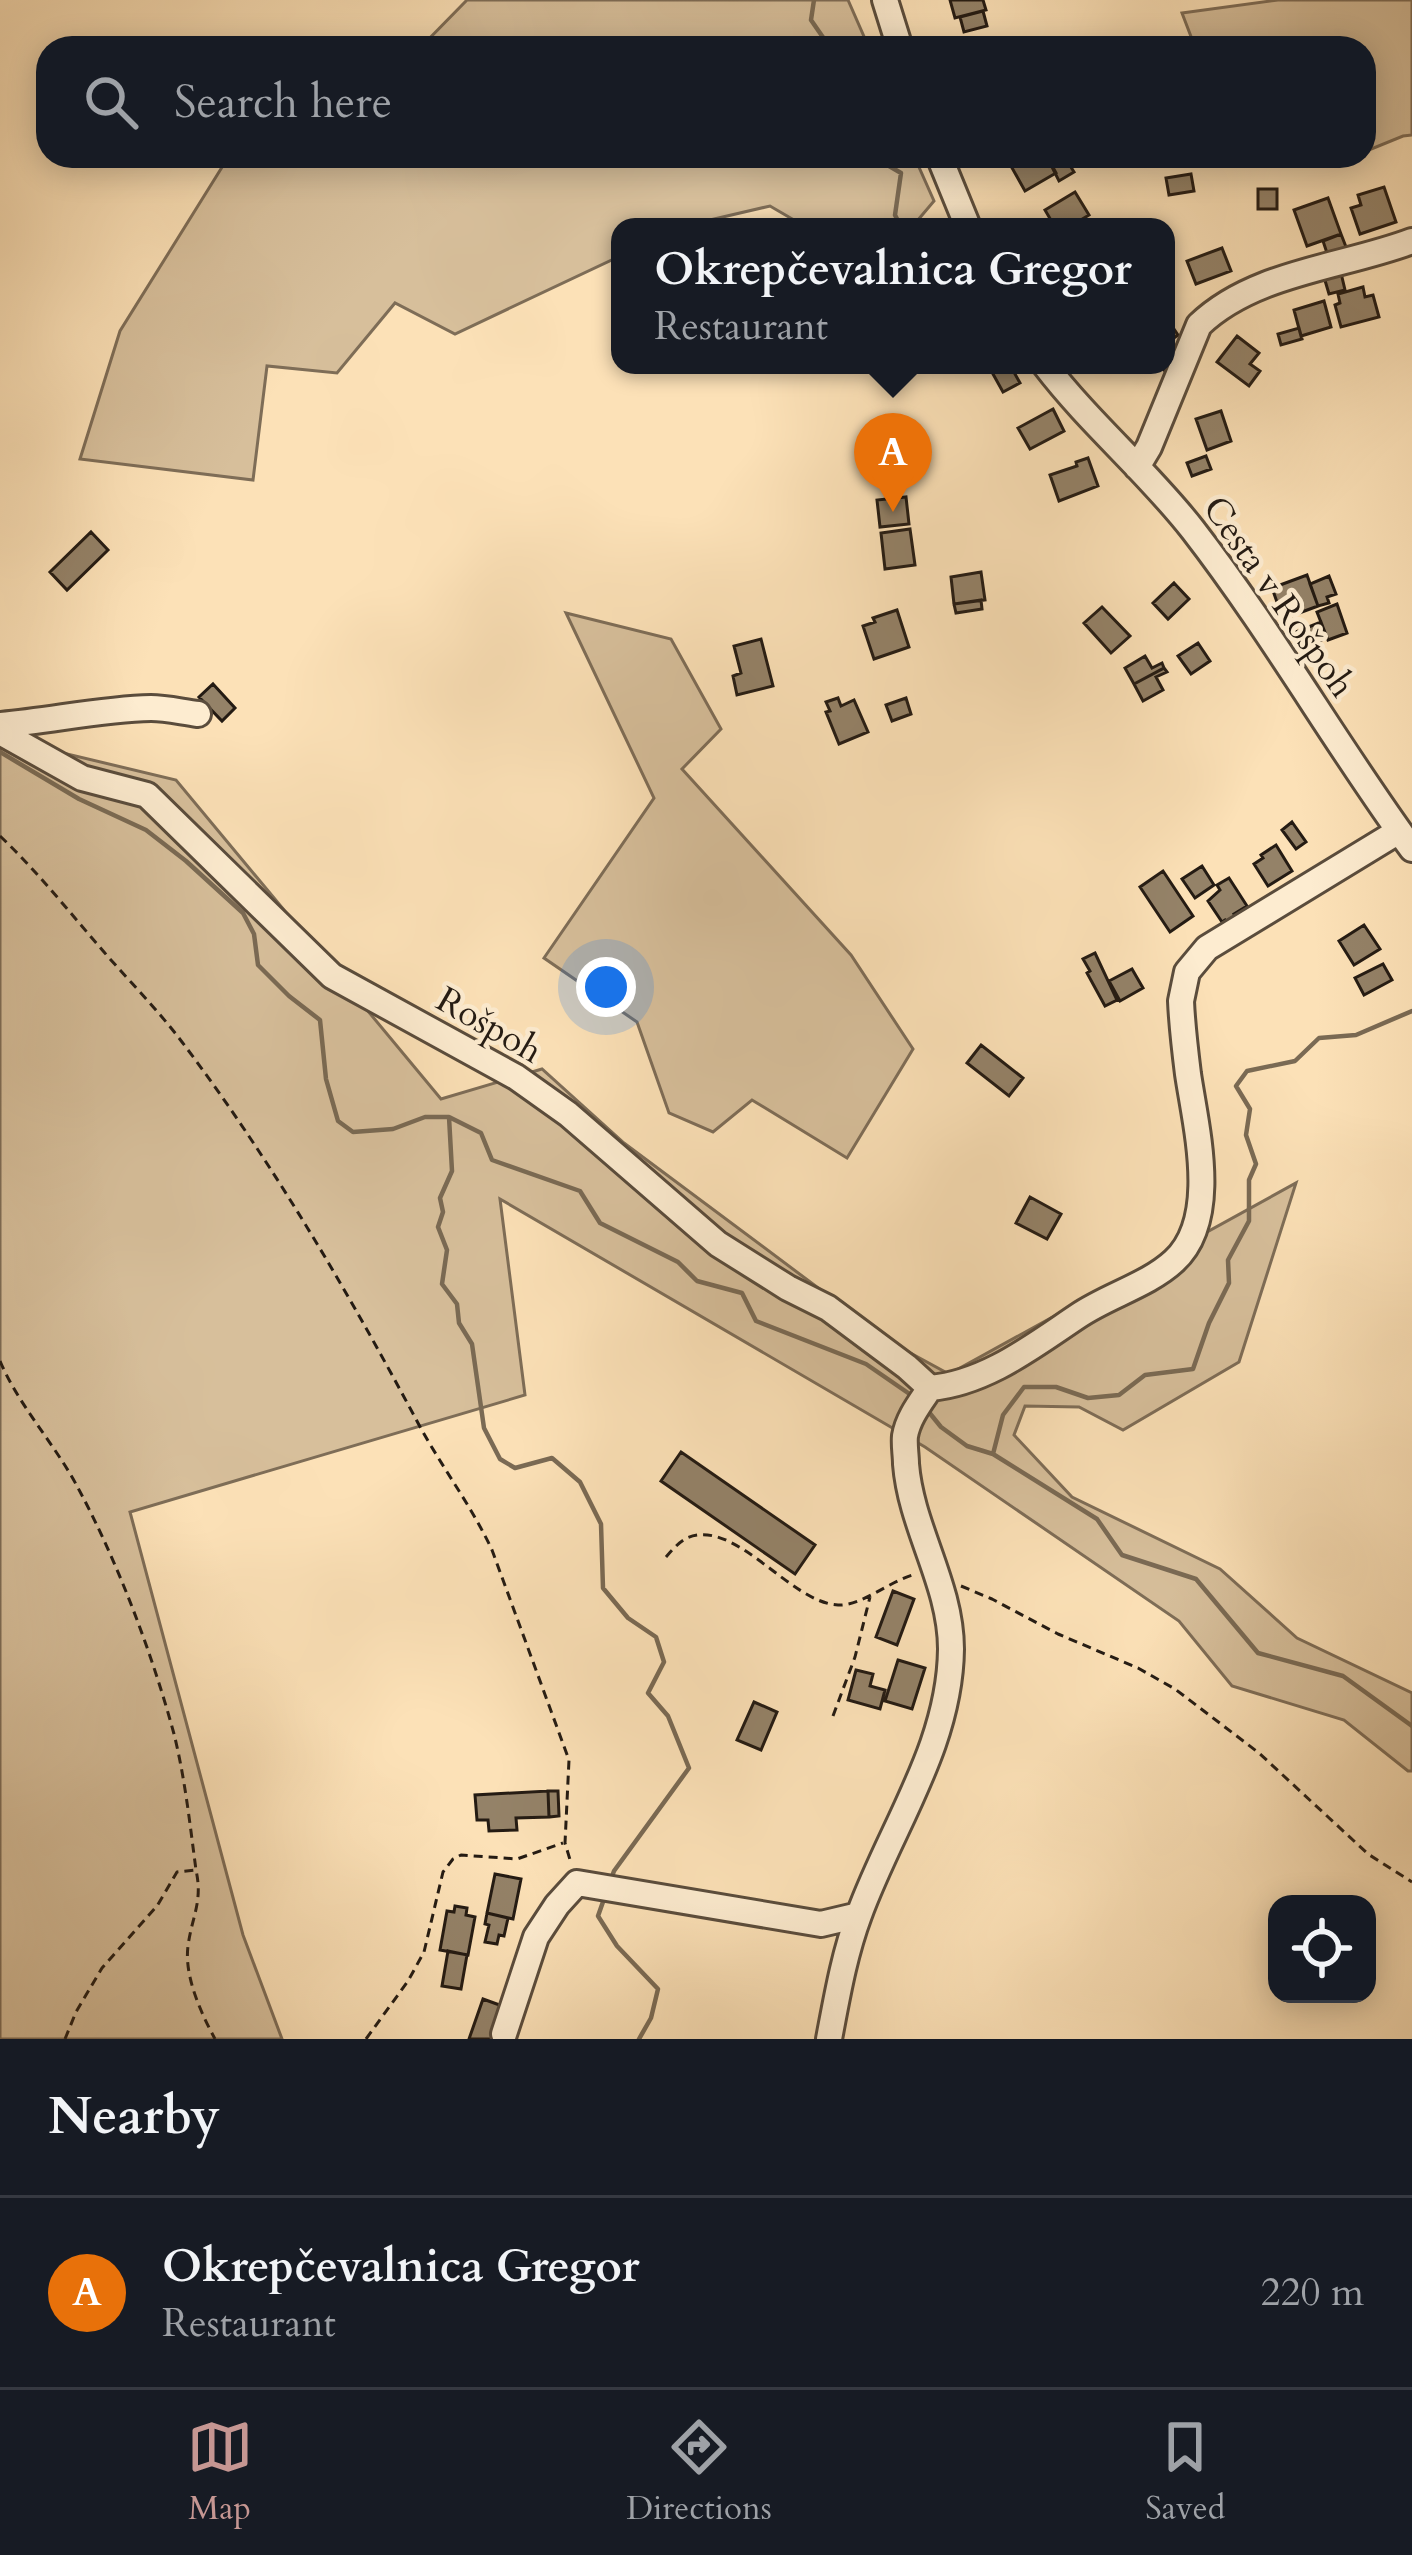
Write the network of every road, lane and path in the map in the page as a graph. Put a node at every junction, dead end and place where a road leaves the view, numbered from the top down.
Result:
1 (885, 0) edge
2 (896, 36) edge
3 (944, 168) edge
4 (964, 218) edge
5 (1412, 241) edge
6 (1054, 374) edge
7 (1137, 467) junction
8 (198, 714) dead end
9 (0, 728) edge
10 (0, 836) edge
11 (1405, 840) edge
12 (0, 1361) edge
13 (922, 1400) junction
14 (666, 1557) dead end
15 (938, 1576) junction
16 (871, 1595) junction
17 (833, 1716) dead end
18 (565, 1843) junction
19 (196, 1870) junction
20 (1412, 1882) edge
21 (583, 1884) junction
22 (859, 1915) junction
23 (821, 1924) junction
24 (847, 1952) junction
25 (505, 2034) dead end
26 (65, 2039) edge
27 (215, 2039) edge
28 (366, 2039) edge
29 (829, 2039) edge

1 - 2 street
3 - 4 street
5 - 7 street
6 - 7 street, Cesta v Rošpoh
7 - 11 street, Cesta v Rošpoh
8 - 9 street
9 - 13 street, Rošpoh
10 - 18 path
11 - 13 street, Cesta v Rošpoh
12 - 19 path
13 - 15 street
14 - 16 path
15 - 16 path
15 - 20 path
15 - 22 street
16 - 17 path
18 - 21 path
18 - 28 path
19 - 26 path
19 - 27 path
21 - 23 street
21 - 25 street
22 - 23 street
22 - 24 street
23 - 24 street
24 - 29 street

